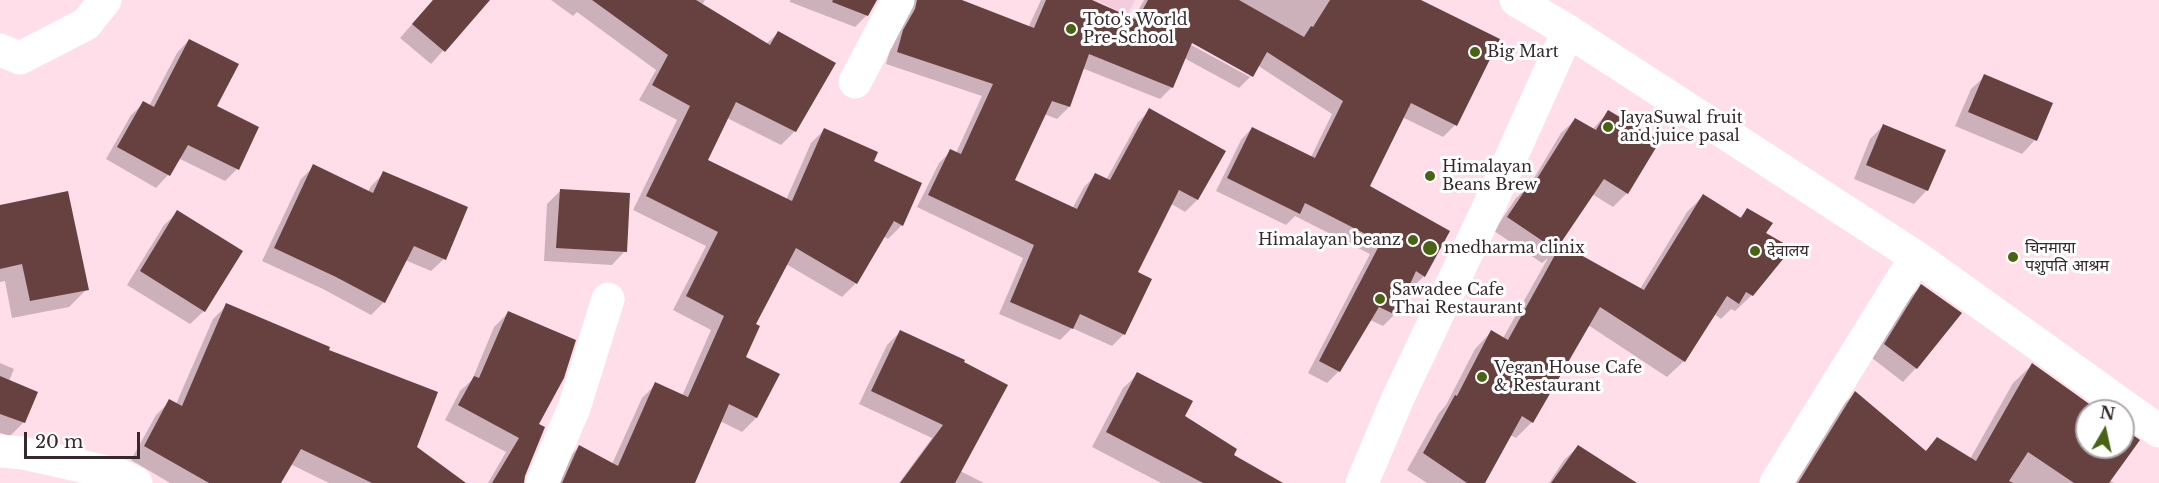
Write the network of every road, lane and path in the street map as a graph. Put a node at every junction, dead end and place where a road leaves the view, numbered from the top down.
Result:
1 (105, 0) edge
2 (898, 0) edge
3 (1516, 0) edge
4 (1568, 31) junction
5 (0, 50) edge
6 (855, 82) dead end
7 (1916, 257) junction
8 (608, 300) dead end
9 (2159, 431) edge
10 (0, 451) edge
11 (136, 483) edge
12 (542, 483) edge
13 (1362, 483) edge
14 (1776, 483) edge

1 - 5 street
2 - 6 street
3 - 4 street
4 - 7 street
4 - 13 street
7 - 9 street
7 - 14 street
8 - 12 street
10 - 11 street

